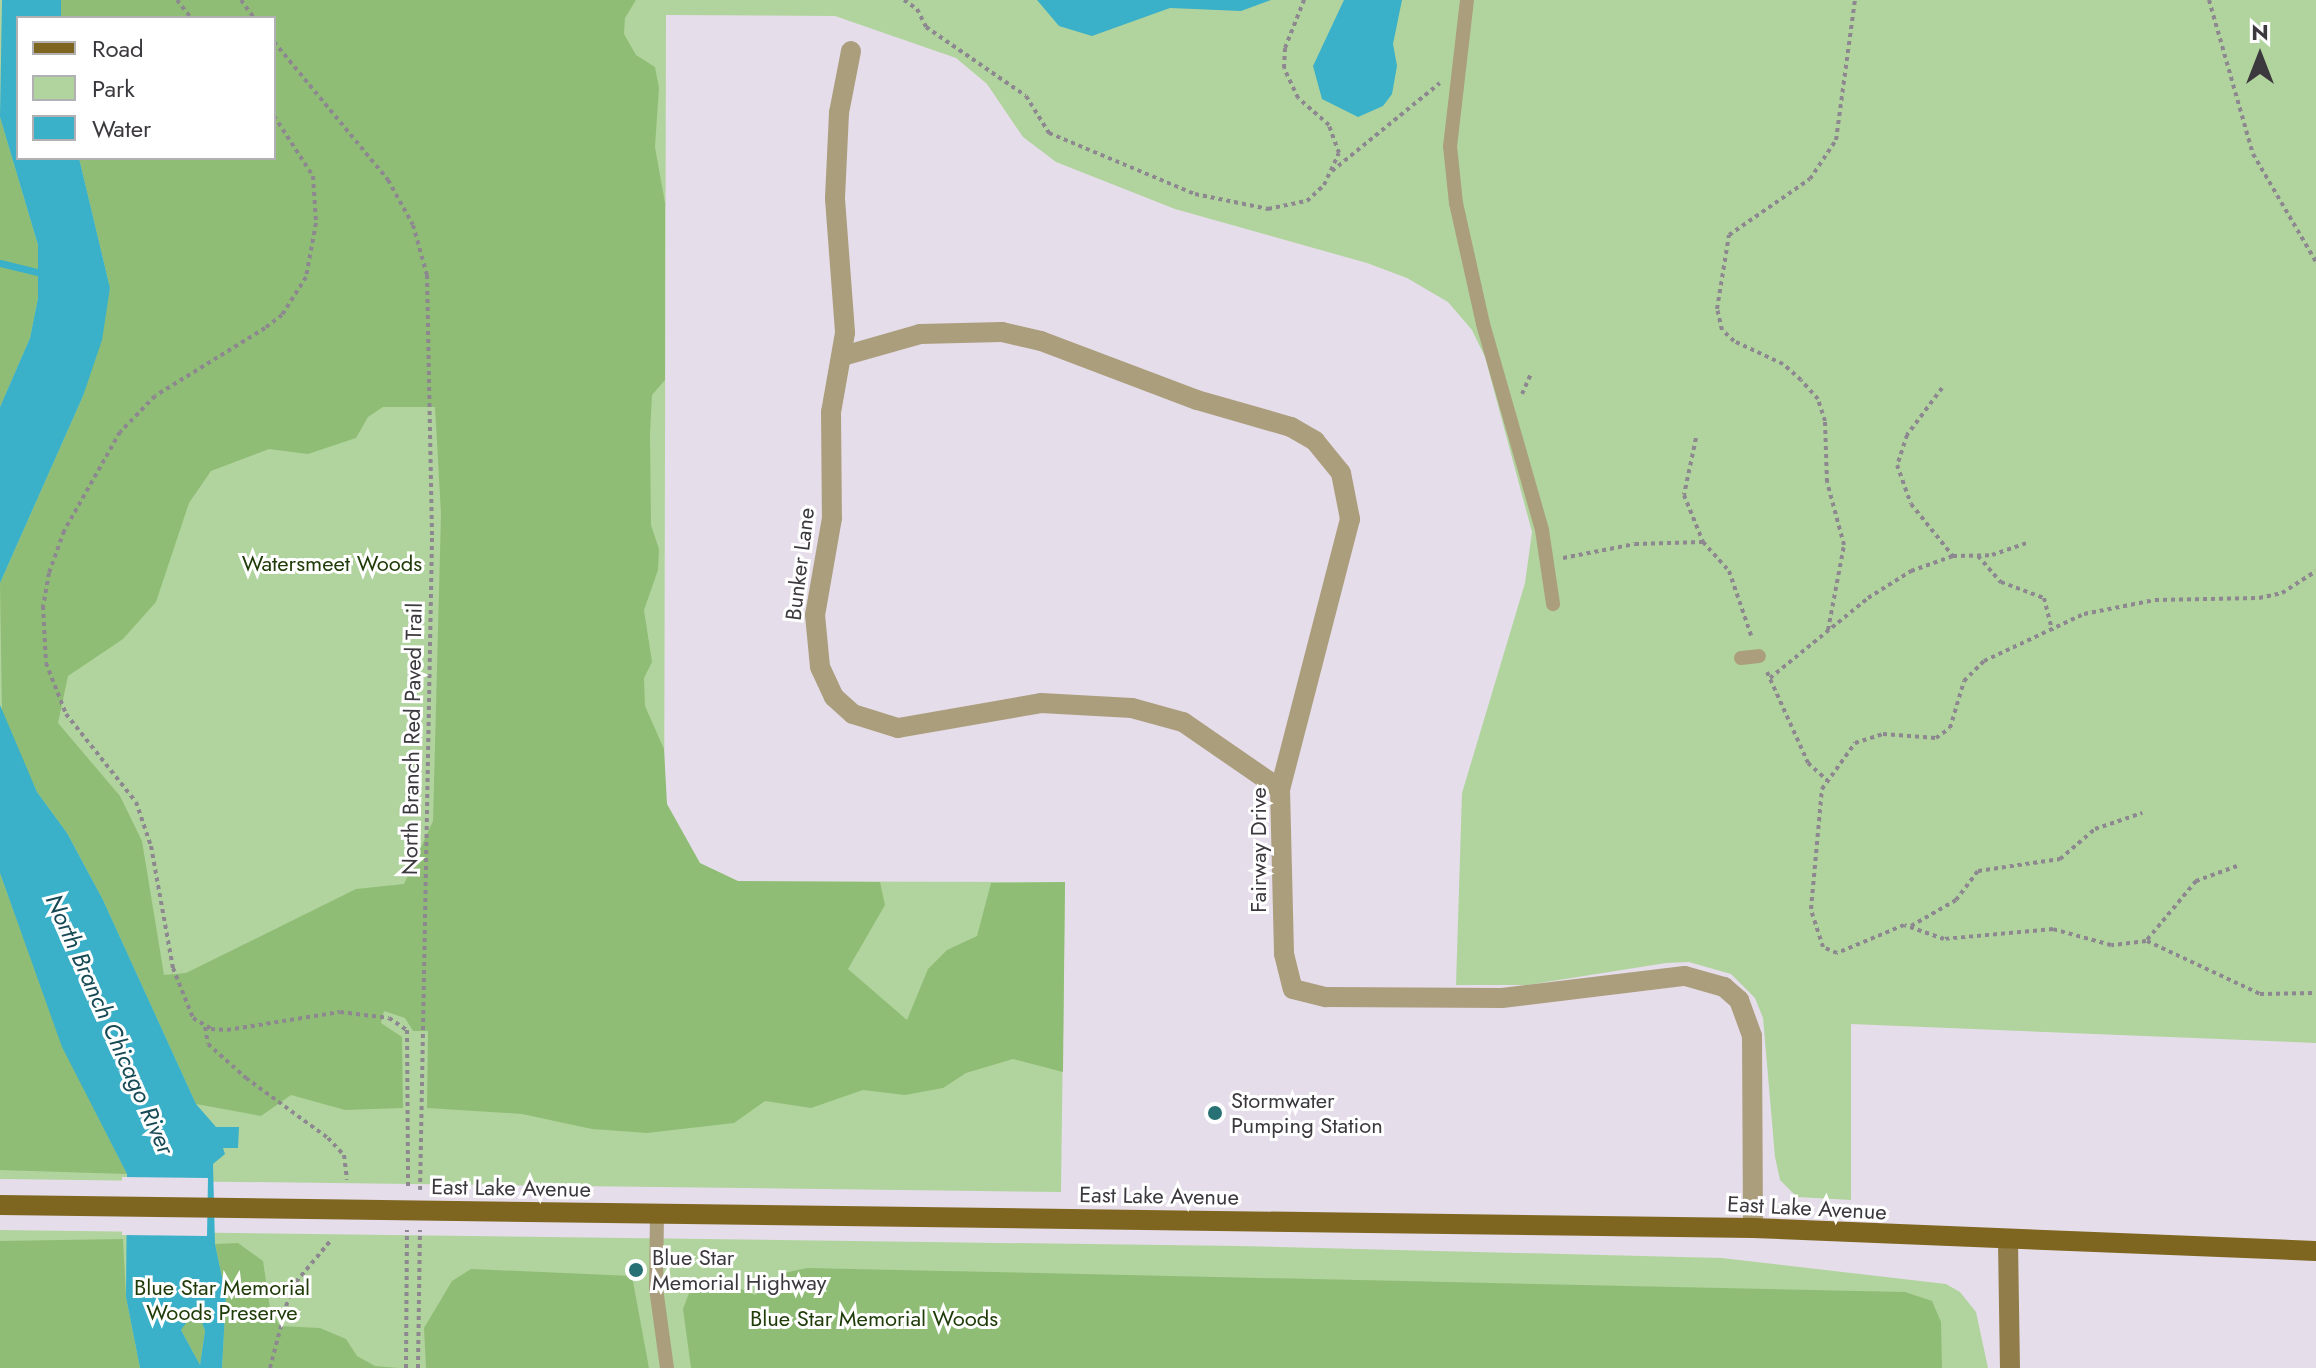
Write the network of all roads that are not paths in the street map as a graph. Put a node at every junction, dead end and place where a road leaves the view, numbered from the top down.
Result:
1 (1467, 0) edge
2 (851, 51) dead end
3 (843, 356) junction
4 (1553, 604) dead end
5 (1759, 656) road end
6 (1741, 658) dead end
7 (1280, 789) junction
8 (0, 1205) edge
9 (657, 1214) junction
10 (1753, 1228) junction
11 (2008, 1242) junction
12 (2316, 1251) edge
13 (667, 1368) edge
14 (2010, 1368) edge

1 - 4 lane
2 - 3 street, Bunker Lane
3 - 7 street, Bunker Lane
3 - 7 street, Fairway Drive
5 - 6 lane
7 - 10 street, Fairway Drive
8 - 9 main road, East Lake Avenue
9 - 10 main road, East Lake Avenue
9 - 13 lane
10 - 11 main road, East Lake Avenue
11 - 12 main road, East Lake Avenue
11 - 14 main road

